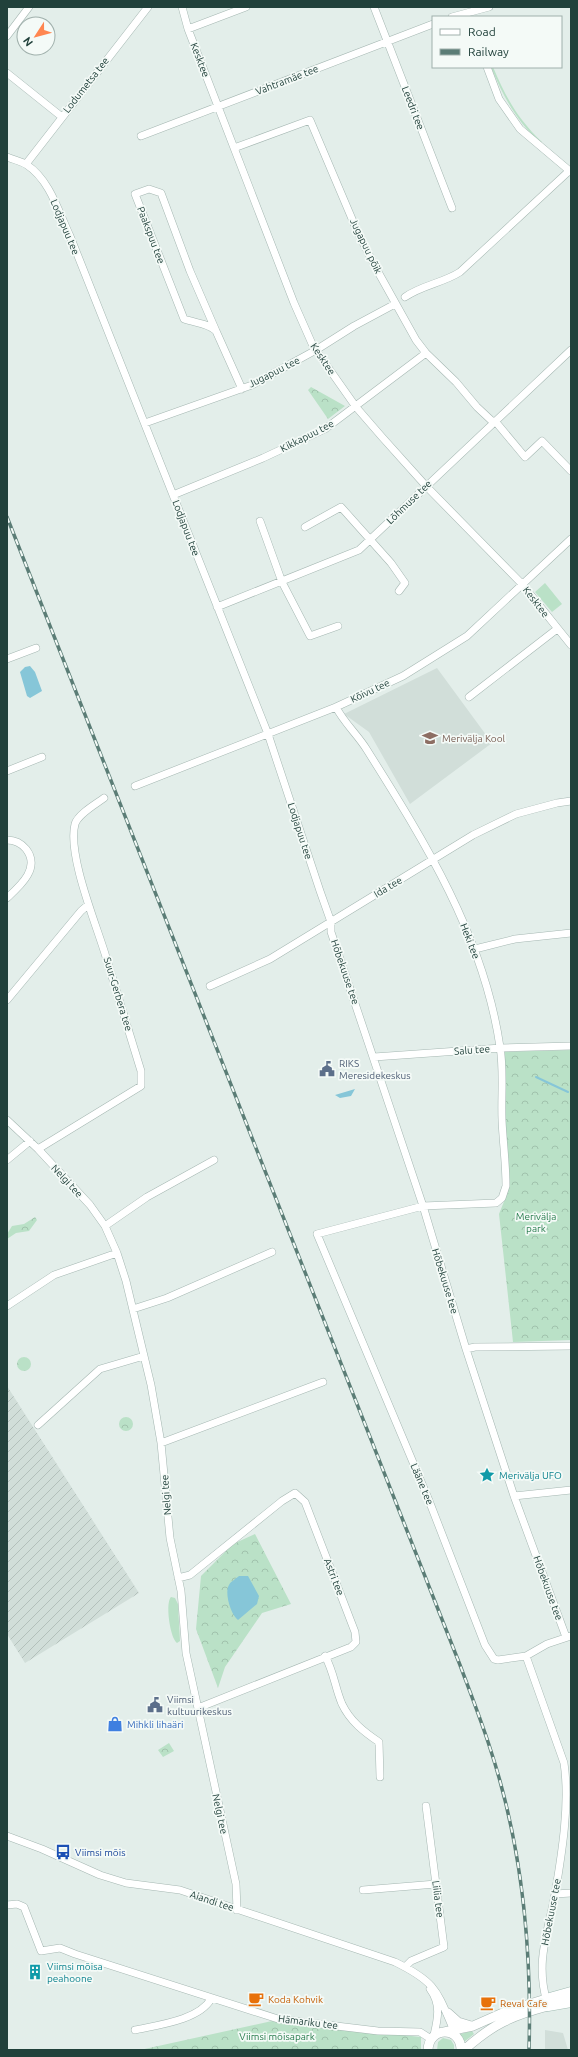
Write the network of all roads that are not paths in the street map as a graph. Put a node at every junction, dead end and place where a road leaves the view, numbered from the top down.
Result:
1 (29, 7) edge
2 (148, 7) edge
3 (182, 7) edge
4 (246, 7) edge
5 (374, 7) edge
6 (489, 7) edge
7 (465, 12) edge
8 (455, 16) edge
9 (432, 24) edge
10 (188, 29) junction
11 (7, 36) edge
12 (387, 41) junction
13 (487, 68) edge
14 (7, 73) edge
15 (217, 107) junction
16 (62, 117) junction
17 (141, 136) dead end
18 (234, 148) junction
19 (7, 157) edge
20 (26, 164) junction
21 (570, 171) edge
22 (452, 208) dead end
23 (405, 297) dead end
24 (395, 304) junction
25 (216, 331) junction
26 (316, 350) junction
27 (571, 350) edge
28 (426, 353) junction
29 (242, 388) junction
30 (356, 407) junction
31 (494, 422) junction
32 (145, 423) junction
33 (571, 471) edge
34 (426, 486) junction
35 (173, 495) junction
36 (260, 521) dead end
37 (305, 526) dead end
38 (571, 539) edge
39 (370, 540) junction
40 (282, 582) junction
41 (522, 584) junction
42 (399, 591) dead end
43 (217, 608) junction
44 (338, 626) dead end
45 (557, 630) junction
46 (571, 646) edge
47 (36, 648) dead end
48 (7, 659) edge
49 (469, 697) dead end
50 (336, 707) junction
51 (268, 734) junction
52 (42, 757) dead end
53 (7, 771) edge
54 (135, 786) dead end
55 (104, 798) dead end
56 (571, 801) edge
57 (7, 840) edge
58 (433, 860) junction
59 (7, 898) edge
60 (88, 905) junction
61 (330, 922) junction
62 (571, 933) edge
63 (475, 949) junction
64 (210, 986) dead end
65 (7, 1000) edge
66 (571, 1046) edge
67 (501, 1048) junction
68 (374, 1056) junction
69 (7, 1120) edge
70 (30, 1141) junction
71 (38, 1149) junction
72 (7, 1160) edge
73 (214, 1160) dead end
74 (423, 1206) junction
75 (105, 1226) junction
76 (272, 1252) dead end
77 (117, 1253) junction
78 (7, 1306) edge
79 (133, 1309) junction
80 (571, 1346) edge
81 (466, 1349) junction
82 (144, 1356) junction
83 (323, 1382) dead end
84 (38, 1425) dead end
85 (161, 1444) junction
86 (571, 1490) edge
87 (514, 1496) junction
88 (178, 1578) junction
89 (568, 1636) edge
90 (325, 1656) junction
91 (526, 1656) junction
92 (198, 1708) junction
93 (568, 1776) edge
94 (380, 1778) dead end
95 (426, 1806) dead end
96 (7, 1836) edge
97 (436, 1884) junction
98 (363, 1890) dead end
99 (571, 1893) edge
100 (555, 1894) junction
101 (7, 1905) edge
102 (237, 1910) junction
103 (405, 1967) junction
104 (416, 1974) junction
105 (571, 1992) edge
106 (211, 1998) junction
107 (547, 2002) junction
108 (571, 2002) edge
109 (448, 2013) junction
110 (473, 2026) junction
111 (135, 2030) dead end
112 (456, 2035) junction
113 (430, 2044) edge
114 (462, 2050) edge

1 - 11 street
2 - 16 street, Lodumetsa tee
3 - 10 street, Kesktee
4 - 10 street
5 - 12 street, Leedri tee
6 - 7 street
7 - 8 street
9 - 12 street, Vahtramäe tee
10 - 15 street, Kesktee
12 - 15 street, Vahtramäe tee
12 - 22 street, Leedri tee
13 - 21 street
14 - 16 street
15 - 17 street, Vahtramäe tee
15 - 18 street, Kesktee
16 - 20 street, Lodumetsa tee
18 - 24 street, Jugapuu põik
18 - 26 street, Kesktee
19 - 20 street, Lodjapuu tee
20 - 32 street, Lodjapuu tee
21 - 23 street
24 - 26 street, Jugapuu tee
24 - 28 street, Jugapuu põik
25 - 25 street, Paakspuu tee
25 - 29 street, Paakspuu tee
26 - 29 street, Jugapuu tee
26 - 30 street, Kesktee
27 - 31 street, Lõhmuse tee
28 - 30 street, Kikkapuu tee
28 - 31 street, Jugapuu põik
29 - 32 street, Jugapuu tee
30 - 34 street, Kesktee
30 - 35 street, Kikkapuu tee
31 - 33 street, Jugapuu põik
31 - 34 street, Lõhmuse tee
32 - 35 street, Lodjapuu tee
34 - 39 street, Lõhmuse tee
34 - 41 street, Kesktee
35 - 43 street, Lodjapuu tee
36 - 40 street
37 - 39 street
38 - 41 street, Kõivu tee
39 - 40 street, Lõhmuse tee
39 - 42 street
40 - 43 street, Lõhmuse tee
40 - 44 street
41 - 45 street, Kesktee
41 - 50 street, Kõivu tee
43 - 51 street, Lodjapuu tee
45 - 46 street, Kesktee
45 - 49 street
47 - 48 street
50 - 51 street, Kõivu tee
50 - 58 street, Heki tee
51 - 54 street, Kõivu tee
51 - 61 street, Lodjapuu tee
52 - 53 street
55 - 60 street, Suur-Gerbera tee
56 - 58 street, Ida tee
57 - 59 street
58 - 61 street, Ida tee
58 - 63 street, Heki tee
60 - 65 street
60 - 71 street, Suur-Gerbera tee
61 - 64 street, Ida tee
61 - 68 street, Hõbekuuse tee
62 - 63 street
63 - 67 street, Heki tee
66 - 67 street, Salu tee
67 - 68 street, Salu tee
67 - 74 street, Heki tee
68 - 74 street, Hõbekuuse tee
69 - 70 street, Nelgi tee
70 - 71 street, Nelgi tee
70 - 72 street
71 - 75 street, Nelgi tee
73 - 75 street
74 - 81 street, Hõbekuuse tee
74 - 91 street, Lääne tee
75 - 77 street, Nelgi tee
76 - 79 street
77 - 78 street
77 - 79 street, Nelgi tee
79 - 82 street, Nelgi tee
80 - 81 street
81 - 87 street, Hõbekuuse tee
82 - 84 street
82 - 85 street, Nelgi tee
83 - 85 street
85 - 88 street, Nelgi tee
86 - 87 street
87 - 89 street, Hõbekuuse tee
88 - 90 street, Astri tee
88 - 92 street, Nelgi tee
89 - 91 street, Lääne tee
90 - 92 street, Astri tee
90 - 94 street
91 - 93 street, Hõbekuuse tee
92 - 102 street, Nelgi tee
93 - 100 street, Hõbekuuse tee
95 - 97 street, Liilia tee
96 - 102 street, Aiandi tee
97 - 98 street
97 - 103 street, Liilia tee
99 - 100 street
100 - 107 street, Hõbekuuse tee
101 - 106 street, Hämariku tee
102 - 103 street, Aiandi tee
103 - 104 street, Aiandi tee
104 - 109 street, Aiandi tee
104 - 113 street, Aiandi tee
105 - 107 main road
106 - 111 street
106 - 113 street, Hämariku tee
107 - 108 main road
107 - 110 street
107 - 114 street
109 - 110 street
109 - 112 street, Aiandi tee
110 - 112 street
112 - 113 street
112 - 114 street

